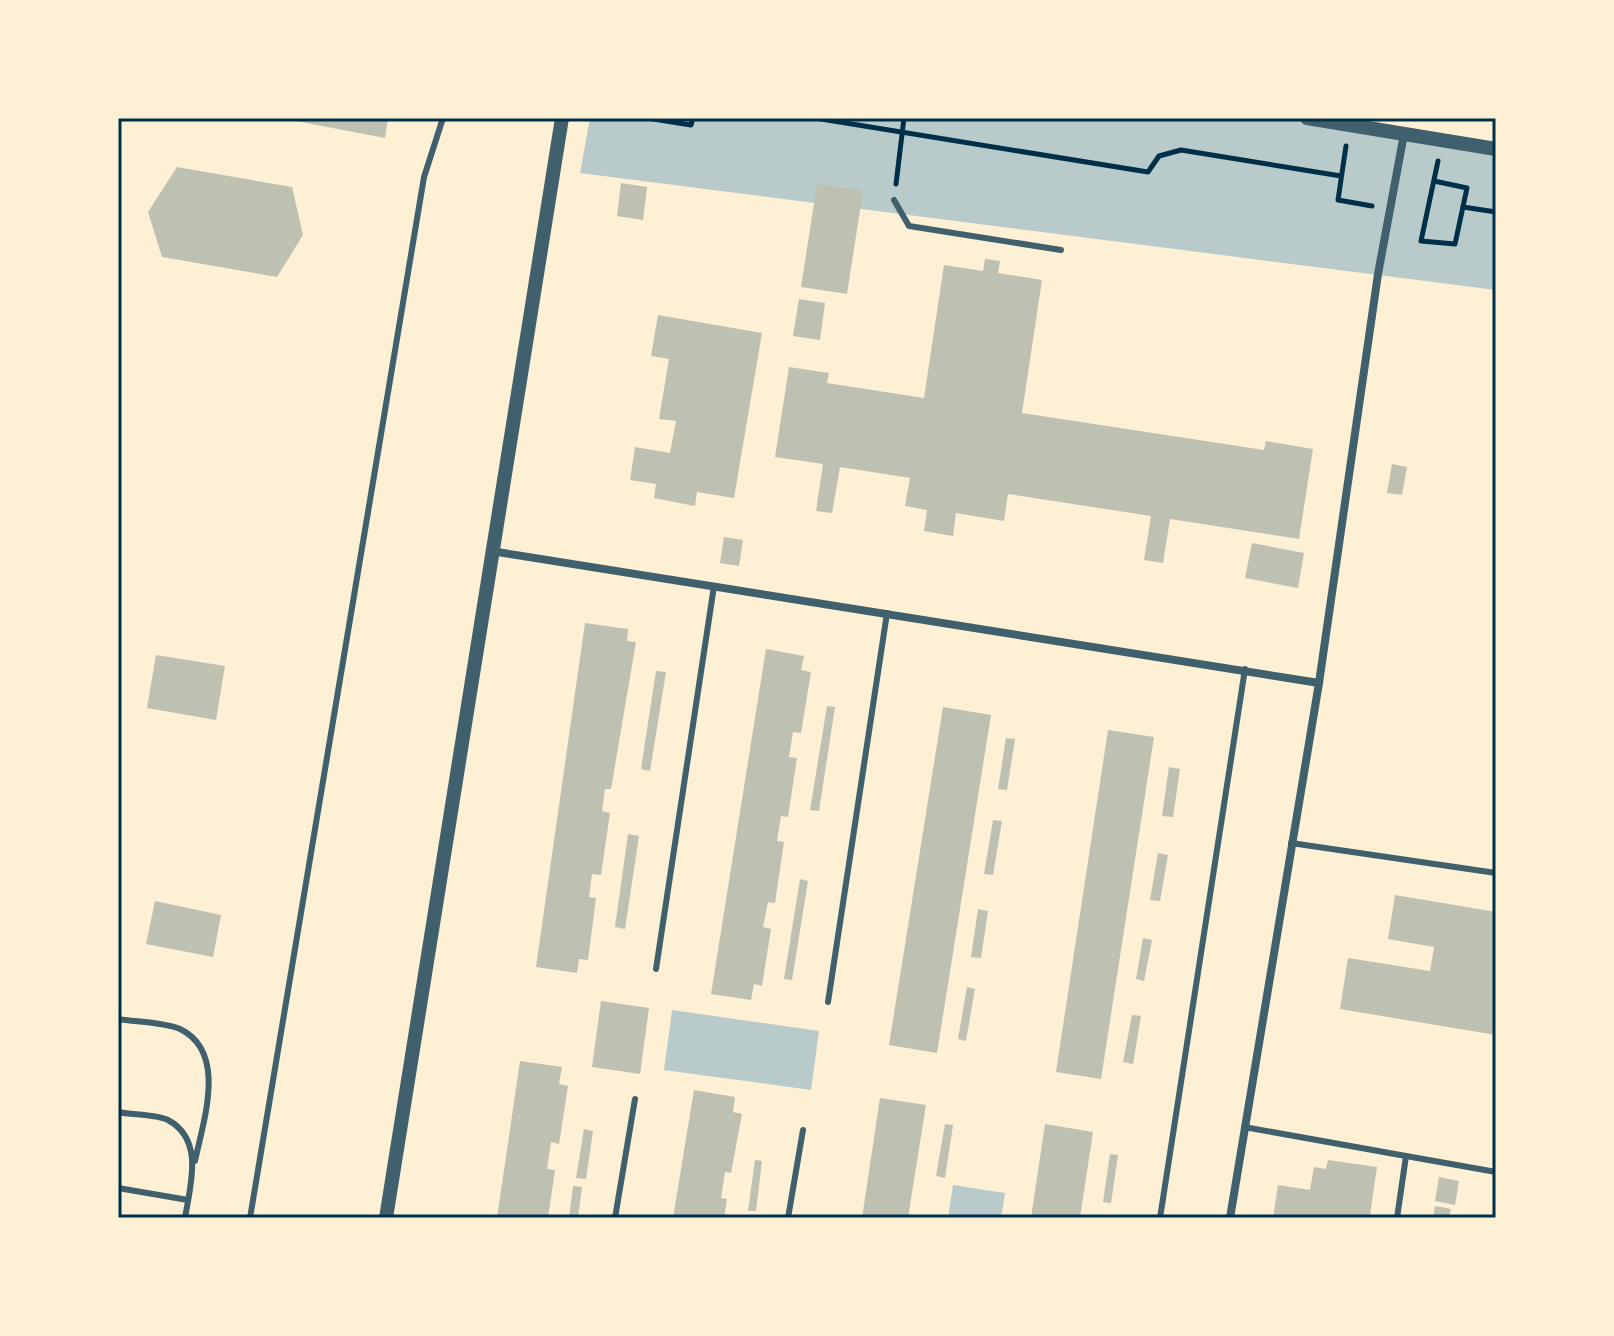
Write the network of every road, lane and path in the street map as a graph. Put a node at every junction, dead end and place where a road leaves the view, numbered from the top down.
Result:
1 (443, 118) edge
2 (562, 118) edge
3 (647, 118) edge
4 (693, 118) edge
5 (815, 118) edge
6 (904, 118) edge
7 (1307, 118) edge
8 (1352, 125) junction
9 (903, 132) junction
10 (1404, 134) junction
11 (1443, 140) junction
12 (1347, 144) junction
13 (1359, 147) dead end
14 (1496, 149) edge
15 (1341, 176) junction
16 (1434, 181) junction
17 (1377, 194) dead end
18 (894, 200) joint
19 (1463, 207) junction
20 (1496, 212) edge
21 (1061, 250) dead end
22 (491, 551) junction
23 (714, 586) junction
24 (887, 613) junction
25 (1245, 669) junction
26 (1319, 683) junction
27 (1291, 843) junction
28 (1496, 873) edge
29 (656, 969) dead end
30 (828, 1002) dead end
31 (118, 1019) edge
32 (635, 1099) dead end
33 (118, 1112) edge
34 (1244, 1127) junction
35 (803, 1130) dead end
36 (1406, 1156) junction
37 (195, 1161) junction
38 (1496, 1172) edge
39 (118, 1188) edge
40 (188, 1200) junction
41 (185, 1218) edge
42 (250, 1218) edge
43 (386, 1218) edge
44 (615, 1218) edge
45 (788, 1218) edge
46 (1160, 1218) edge
47 (1230, 1218) edge
48 (1397, 1218) edge

1 - 42 lane
2 - 22 street
3 - 4 path
5 - 9 path
6 - 9 path
7 - 8 street
8 - 10 street
8 - 12 path
9 - 15 path
9 - 18 path
10 - 11 street
10 - 26 street
11 - 14 street
11 - 16 path
12 - 13 path
12 - 15 path
15 - 17 path
16 - 19 path
16 - 19 path
18 - 21 lane
19 - 20 path
22 - 23 street
22 - 43 street
23 - 24 street
23 - 29 lane
24 - 25 street
24 - 30 lane
25 - 26 street
25 - 46 lane
26 - 27 street
27 - 28 lane
27 - 34 street
31 - 37 lane
32 - 44 lane
33 - 37 lane
34 - 36 lane
34 - 47 street
35 - 45 lane
36 - 38 lane
36 - 48 lane
37 - 40 lane
39 - 40 lane
40 - 41 lane

